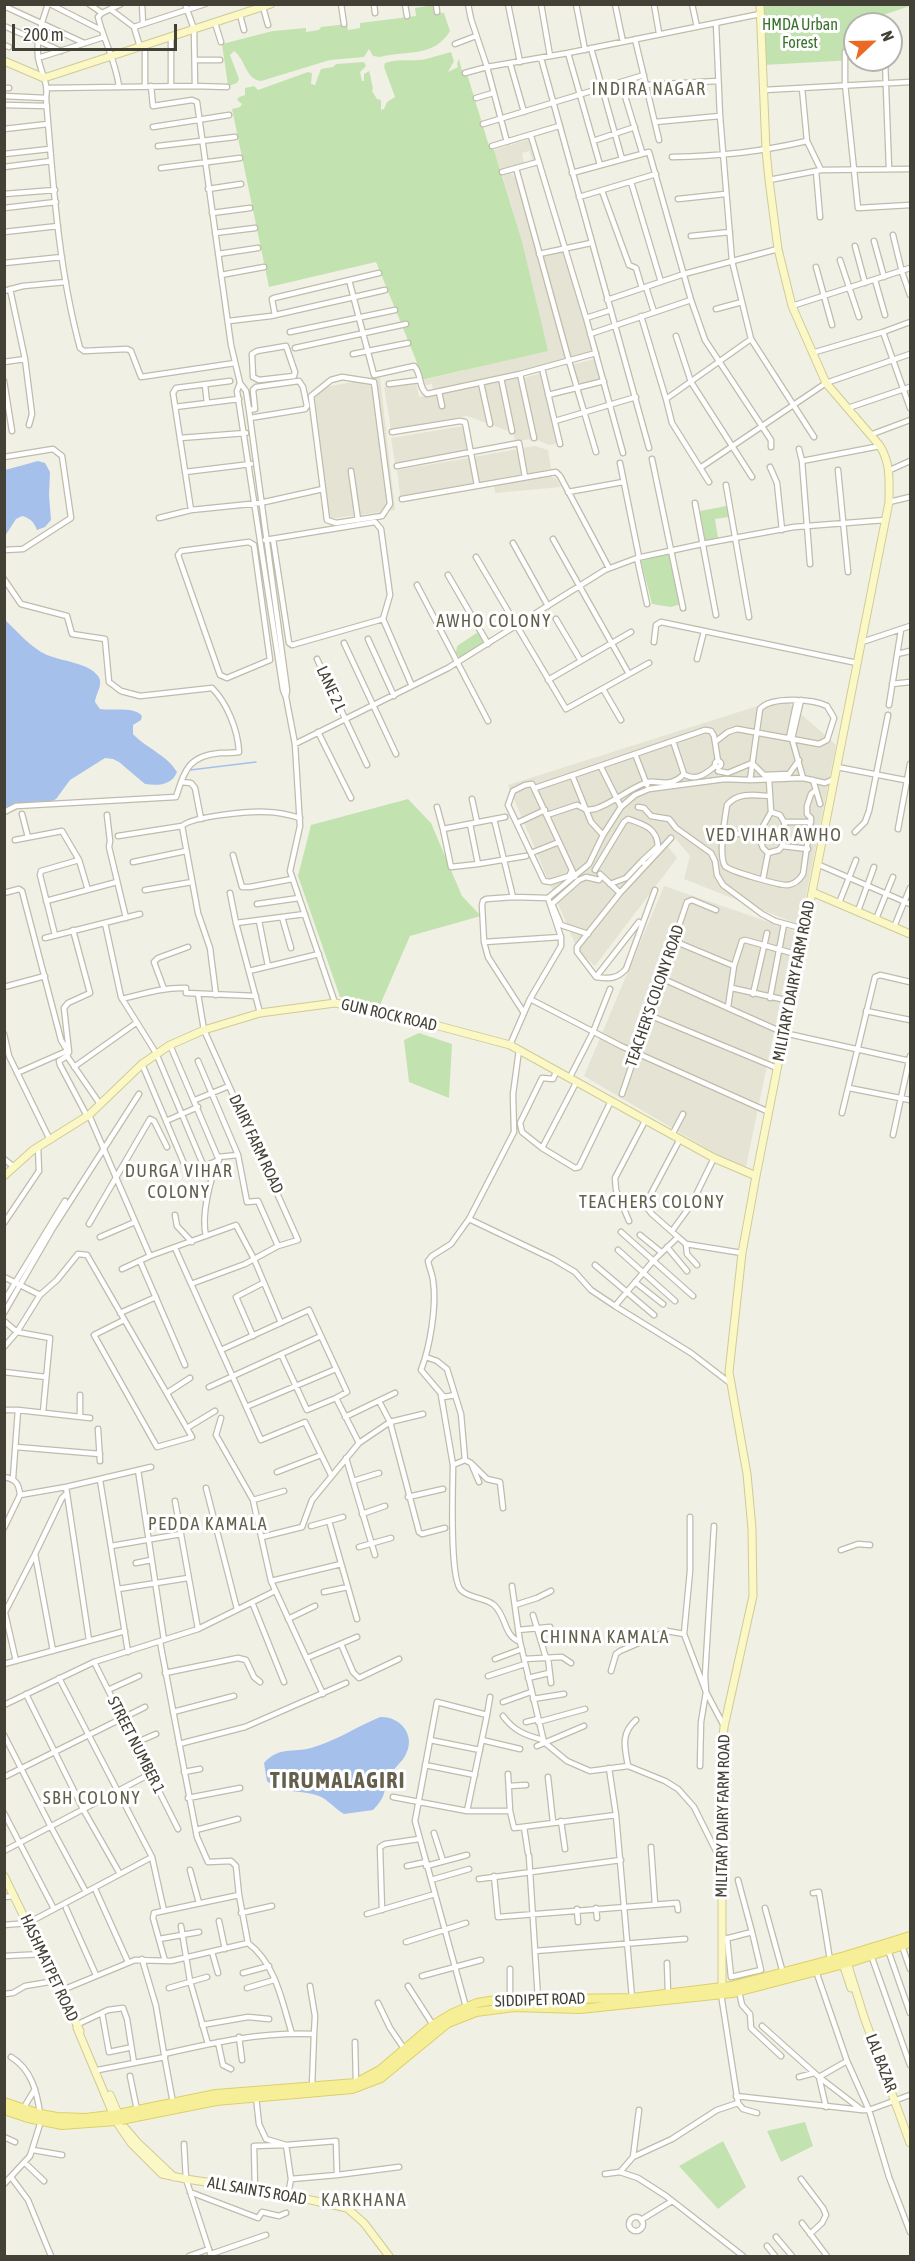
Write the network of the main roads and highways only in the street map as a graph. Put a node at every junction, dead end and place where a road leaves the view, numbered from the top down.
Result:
1 (271, 4) edge
2 (760, 4) edge
3 (4, 61) edge
4 (812, 892) junction
5 (910, 934) edge
6 (4, 1176) edge
7 (756, 1176) junction
8 (4, 1876) edge
9 (910, 1936) edge
10 (906, 1944) edge
11 (844, 1960) junction
12 (722, 1991) junction
13 (77, 2027) junction
14 (4, 2102) edge
15 (4, 2110) edge
16 (40, 2117) junction
17 (117, 2117) junction
18 (910, 2143) edge
19 (389, 2256) edge

1 - 3 main road
2 - 4 main road, MILITARY DAIRY FARM ROAD
4 - 5 main road
4 - 7 main road, MILITARY DAIRY FARM ROAD
6 - 7 main road, GUN ROCK ROAD
7 - 12 main road, MILITARY DAIRY FARM ROAD
8 - 13 main road, HASHMATPET ROAD
9 - 11 main road, SIDDIPET ROAD
10 - 11 main road, SIDDIPET ROAD
11 - 12 main road, SIDDIPET ROAD
11 - 12 main road, SIDDIPET ROAD
11 - 18 main road, LAL BAZAR
12 - 17 main road, SIDDIPET ROAD
12 - 17 main road, SIDDIPET ROAD
13 - 17 main road, HASHMATPET ROAD
13 - 17 main road, HASHMATPET ROAD
14 - 16 main road
15 - 16 main road
16 - 17 main road
17 - 19 main road, ALL SAINTS ROAD

